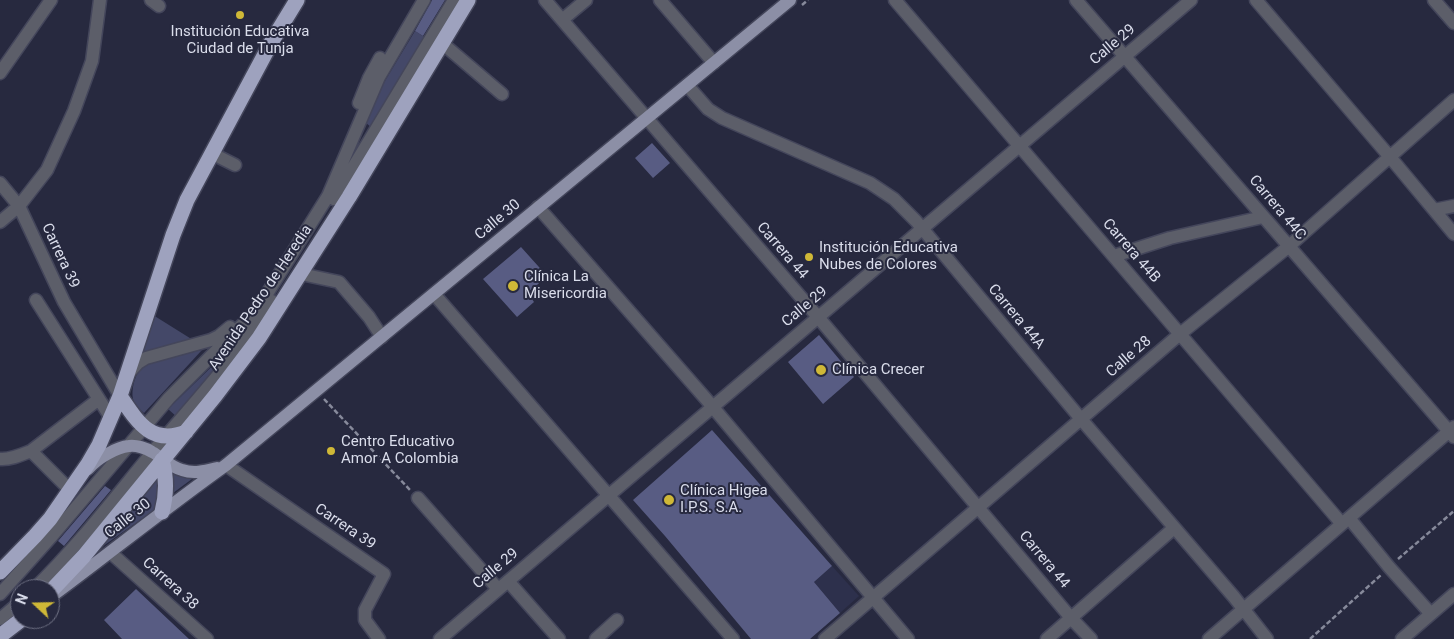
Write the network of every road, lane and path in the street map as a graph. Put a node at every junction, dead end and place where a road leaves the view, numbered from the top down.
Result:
1 (51, 0) edge
2 (100, 0) edge
3 (297, 0) edge
4 (414, 0) edge
5 (424, 0) edge
6 (454, 0) edge
7 (468, 0) edge
8 (544, 0) edge
9 (586, 0) edge
10 (660, 0) edge
11 (790, 0) edge
12 (895, 0) edge
13 (1076, 0) edge
14 (1191, 0) edge
15 (1256, 0) edge
16 (1434, 0) edge
17 (562, 20) junction
18 (1454, 23) edge
19 (442, 43) junction
20 (1125, 56) junction
21 (714, 63) junction
22 (0, 73) edge
23 (687, 85) junction
24 (502, 94) dead end
25 (1454, 100) edge
26 (646, 118) junction
27 (1019, 146) junction
28 (211, 154) junction
29 (1390, 157) junction
30 (235, 165) dead end
31 (0, 183) edge
32 (19, 206) junction
33 (1454, 206) edge
34 (538, 207) junction
35 (1434, 210) junction
36 (1263, 217) junction
37 (0, 222) edge
38 (922, 229) junction
39 (1454, 234) edge
40 (1288, 247) junction
41 (1114, 256) junction
42 (300, 274) junction
43 (434, 294) junction
44 (36, 300) dead end
45 (818, 317) junction
46 (1180, 334) junction
47 (382, 337) junction
48 (125, 379) junction
49 (316, 391) junction
50 (120, 396) junction
51 (99, 399) junction
52 (712, 407) junction
53 (111, 418) junction
54 (1081, 420) junction
55 (144, 428) junction
56 (186, 432) junction
57 (1452, 432) edge
58 (166, 436) junction
59 (128, 446) junction
60 (31, 451) junction
61 (158, 456) junction
62 (0, 459) edge
63 (226, 465) junction
64 (70, 490) junction
65 (608, 496) junction
66 (418, 498) joint
67 (978, 508) junction
68 (162, 512) junction
69 (1345, 521) junction
70 (1174, 528) junction
71 (111, 553) junction
72 (0, 572) edge
73 (44, 579) edge
74 (60, 581) edge
75 (503, 585) junction
76 (60, 591) edge
77 (0, 594) edge
78 (1454, 594) edge
79 (874, 597) junction
80 (1244, 609) junction
81 (10, 610) edge
82 (1431, 614) junction
83 (1071, 618) junction
84 (0, 619) edge
85 (617, 620) dead end
86 (10, 628) edge
87 (0, 636) edge
88 (206, 639) edge
89 (379, 639) edge
90 (440, 639) edge
91 (559, 639) edge
92 (596, 639) edge
93 (732, 639) edge
94 (825, 639) edge
95 (908, 639) edge
96 (1047, 639) edge
97 (1091, 639) edge
98 (1209, 639) edge
99 (1267, 639) edge
100 (1402, 639) edge

1 - 22 street
2 - 32 street
3 - 28 highway
4 - 48 street
5 - 55 street
6 - 58 street
7 - 19 highway, Avenida Pedro de Heredia
8 - 17 street, Carrera 44
9 - 17 street
10 - 21 street
11 - 21 main road, Calle 30
12 - 27 street, Carrera 44B
13 - 20 street, Carrera 44C
14 - 20 street, Calle 29
15 - 29 street
16 - 18 street
17 - 26 street, Carrera 44
19 - 24 street
19 - 42 highway, Avenida Pedro de Heredia
20 - 27 street, Calle 29
20 - 36 street, Carrera 44C
21 - 23 main road, Calle 30
23 - 26 main road, Calle 30
23 - 38 street, Carrera 44A
25 - 29 street, Calle 28
26 - 34 main road, Calle 30
26 - 45 street, Carrera 44
27 - 38 street, Calle 29
27 - 41 street, Carrera 44B
28 - 30 street
28 - 48 highway
29 - 35 street
29 - 40 street, Calle 28
31 - 32 street, Carrera 39
32 - 37 street
32 - 50 street, Carrera 39
33 - 35 street
34 - 43 main road, Calle 30
34 - 52 street
35 - 39 street
36 - 40 street, Carrera 44C
36 - 41 street
38 - 45 street, Calle 29
38 - 54 street, Carrera 44A
40 - 46 street, Calle 28
40 - 57 street, Carrera 44C
41 - 46 street, Carrera 44B
42 - 47 street
42 - 56 highway, Avenida Pedro de Heredia
43 - 47 main road, Calle 30
43 - 65 street
44 - 51 street
45 - 52 street, Calle 29
45 - 67 street, Carrera 44
46 - 54 street, Calle 28
46 - 69 street, Carrera 44B
47 - 49 main road, Calle 30
48 - 50 highway
49 - 63 main road, Calle 30
49 - 66 path
50 - 53 highway
50 - 55 highway
51 - 53 street
51 - 60 street
52 - 65 street, Calle 29
52 - 79 street
53 - 64 highway
54 - 67 street, Calle 28
54 - 70 street, Carrera 44A
55 - 58 highway
55 - 59 street
56 - 58 highway
56 - 61 highway, Avenida Pedro de Heredia
57 - 69 street
58 - 61 street
59 - 61 main road, Calle 30
59 - 64 main road
59 - 77 street
60 - 62 street
60 - 64 street
61 - 63 main road, Calle 30
61 - 68 highway
61 - 73 street
61 - 74 highway, Avenida Pedro de Heredia
63 - 68 main road, Calle 30
63 - 89 street, Carrera 39
64 - 72 highway
65 - 75 street, Calle 29
65 - 93 street
66 - 75 street
67 - 79 street, Calle 28
67 - 83 street, Carrera 44
68 - 71 main road, Calle 30
69 - 80 street
69 - 82 street, Carrera 44B
70 - 80 street, Carrera 44A
70 - 83 street
71 - 76 main road, Calle 30
71 - 88 street, Carrera 38
75 - 90 street, Calle 29
75 - 91 street
78 - 82 street
79 - 94 street, Calle 28
79 - 95 street
80 - 98 street
80 - 99 street, Carrera 44A
81 - 84 street
82 - 100 street
83 - 96 street
83 - 97 street, Carrera 44
85 - 92 street
86 - 87 highway

